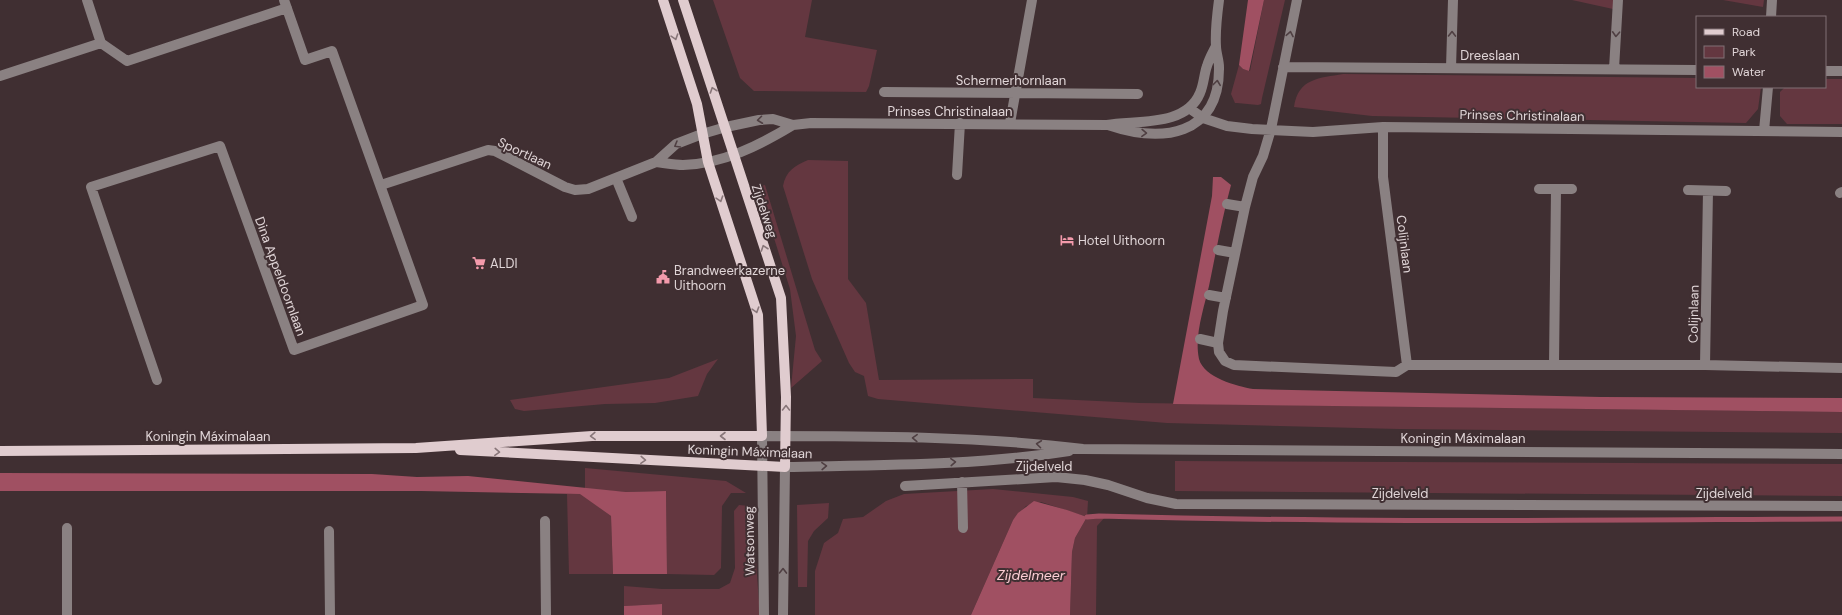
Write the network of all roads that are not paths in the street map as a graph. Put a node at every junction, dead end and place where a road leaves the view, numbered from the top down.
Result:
1 (87, 0) edge
2 (663, 0) edge
3 (683, 0) edge
4 (1032, 0) edge
5 (1219, 0) edge
6 (1297, 0) edge
7 (1453, 0) edge
8 (1618, 0) edge
9 (1772, 0) edge
10 (286, 4) edge
11 (1771, 16) edge
12 (101, 43) junction
13 (1216, 46) junction
14 (1283, 67) junction
15 (1451, 68) junction
16 (1614, 69) junction
17 (1696, 70) edge
18 (1826, 71) edge
19 (1842, 72) edge
20 (0, 76) edge
21 (1768, 88) edge
22 (884, 92) dead end
23 (1015, 93) junction
24 (1138, 94) dead end
25 (1189, 108) junction
26 (1203, 118) junction
27 (960, 123) junction
28 (1010, 123) junction
29 (793, 125) junction
30 (1107, 125) junction
31 (726, 127) junction
32 (1384, 127) junction
33 (1271, 129) junction
34 (1764, 131) junction
35 (1842, 132) edge
36 (702, 134) junction
37 (735, 155) junction
38 (656, 162) junction
39 (708, 162) junction
40 (957, 175) dead end
41 (616, 178) junction
42 (381, 185) junction
43 (1539, 189) dead end
44 (1556, 189) junction
45 (1572, 189) dead end
46 (1688, 190) dead end
47 (1708, 191) junction
48 (1726, 191) dead end
49 (1227, 204) dead end
50 (1245, 207) junction
51 (632, 217) dead end
52 (1218, 250) dead end
53 (1235, 252) junction
54 (1209, 295) dead end
55 (1226, 298) junction
56 (1200, 339) dead end
57 (1218, 343) junction
58 (1407, 365) junction
59 (1554, 365) junction
60 (1705, 366) junction
61 (1842, 368) edge
62 (157, 380) dead end
63 (762, 436) junction
64 (786, 436) junction
65 (416, 448) junction
66 (1083, 449) junction
67 (0, 451) edge
68 (1842, 454) edge
69 (762, 467) junction
70 (784, 468) junction
71 (962, 482) junction
72 (905, 486) dead end
73 (1842, 506) edge
74 (545, 521) dead end
75 (67, 528) dead end
76 (963, 528) dead end
77 (330, 531) dead end
78 (67, 615) edge
79 (330, 615) edge
80 (546, 615) edge
81 (764, 615) edge
82 (782, 615) edge

1 - 12 street
2 -> 36 main road
31 -> 3 main road, Zijdelweg
4 - 23 street
5 - 13 street
14 -> 6 street
15 -> 7 street
8 -> 16 street
9 - 11 street
10 - 12 street
10 - 42 street, Dina Appeldoornlaan
12 - 20 street
13 - 25 street
26 -> 13 street
14 - 15 street, Dreeslaan
14 - 33 street
15 - 16 street, Dreeslaan
16 - 17 street, Dreeslaan
18 - 19 street
21 - 34 street
22 - 23 street, Schermerhornlaan
23 - 24 street, Schermerhornlaan
23 - 28 street
25 - 26 street, Prinses Christinalaan
25 - 30 street, Prinses Christinalaan
30 -> 26 street, Prinses Christinalaan
26 - 33 street, Prinses Christinalaan
27 - 28 street, Prinses Christinalaan
27 - 29 street, Prinses Christinalaan
27 - 40 street
28 - 30 street, Prinses Christinalaan
29 -> 31 street, Prinses Christinalaan
29 - 37 street, Prinses Christinalaan
31 - 36 street, Prinses Christinalaan
31 - 37 main road, Zijdelweg
32 - 33 street, Prinses Christinalaan
32 - 34 street, Prinses Christinalaan
32 - 58 street, Colijnlaan
33 - 50 street
34 - 35 street, Prinses Christinalaan
36 -> 38 street, Sportlaan
36 - 39 main road
37 - 39 street, Prinses Christinalaan
64 -> 37 main road, Zijdelweg
38 - 39 street, Sportlaan
38 - 41 street, Sportlaan
39 -> 63 main road
41 - 42 street, Sportlaan
41 - 51 street
42 - 62 street, Dina Appeldoornlaan
43 - 44 street
44 - 45 street
44 - 59 street
46 - 47 street
47 - 48 street
47 - 60 street, Colijnlaan
49 - 50 street
50 - 53 street
52 - 53 street
53 - 55 street
54 - 55 street
55 - 57 street
56 - 57 street
57 - 58 street
58 - 59 street
59 - 60 street
60 - 61 street
63 - 64 street, Koningin Máximalaan
63 -> 65 main road, Koningin Máximalaan
63 - 69 street, Watsonweg
66 -> 64 street, Koningin Máximalaan
64 - 70 main road, Zijdelweg
65 - 67 main road, Koningin Máximalaan
65 -> 69 main road, Koningin Máximalaan
66 - 68 street, Koningin Máximalaan
70 -> 66 street, Koningin Máximalaan
69 - 70 main road, Koningin Máximalaan
69 - 81 street, Watsonweg
82 -> 70 street
71 - 72 street, Zijdelveld
71 - 73 street, Zijdelveld
71 - 76 street
74 - 80 street
75 - 78 street
77 - 79 street

